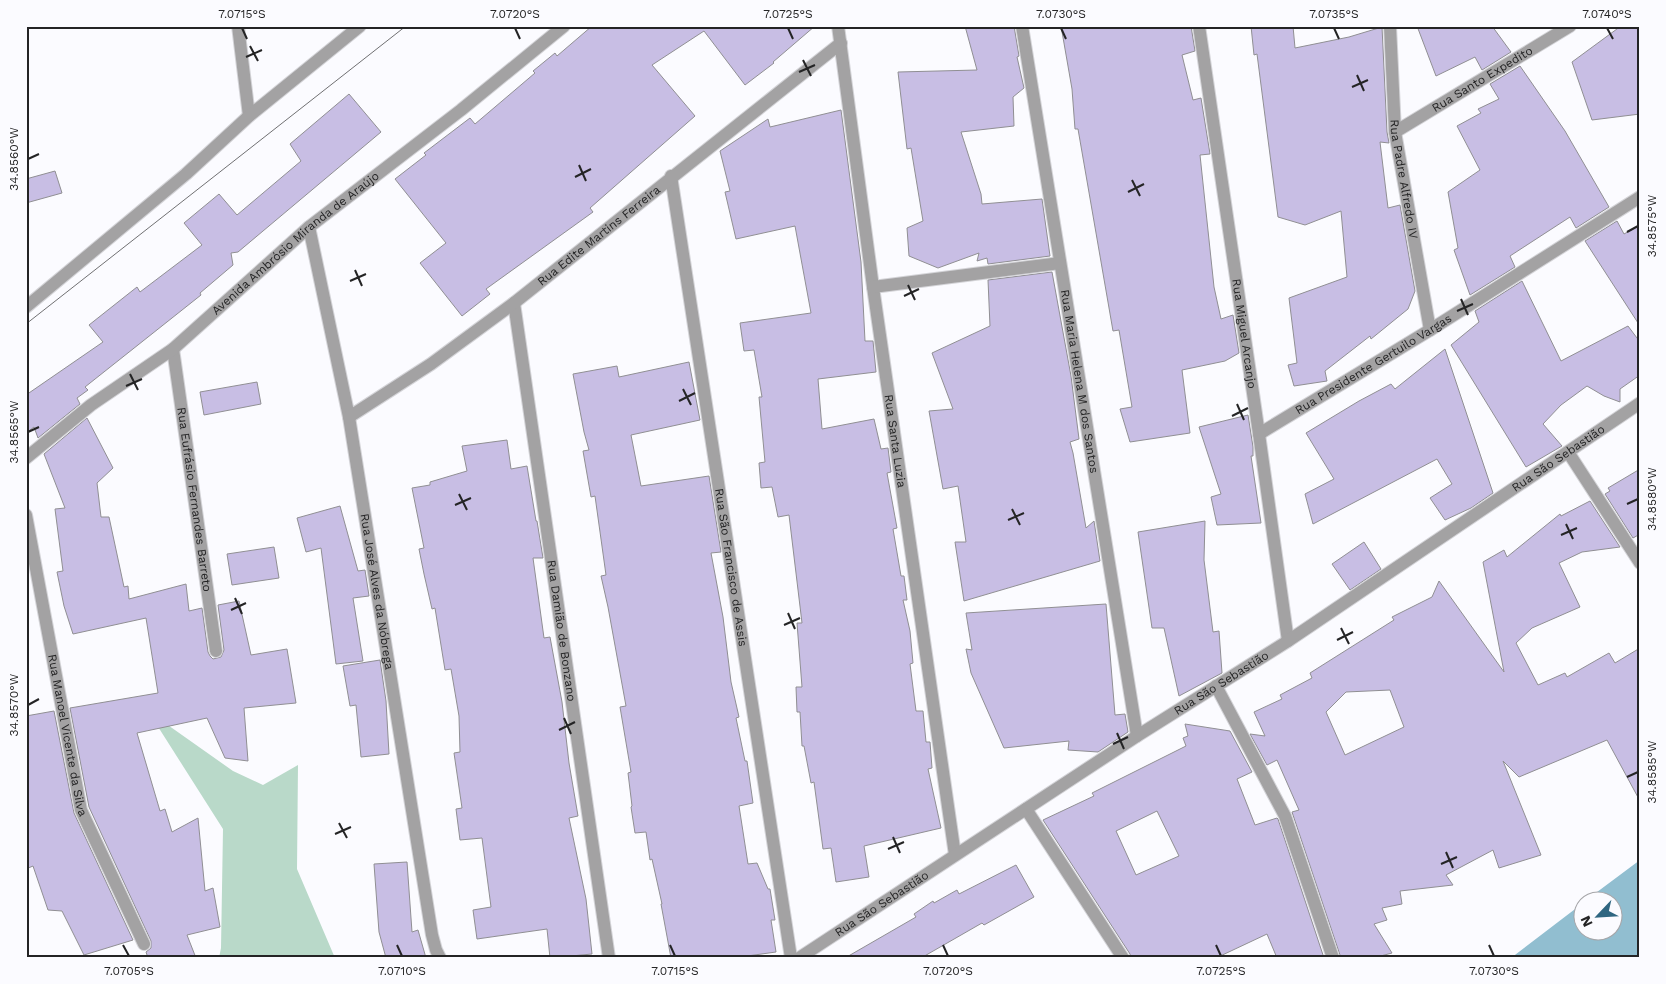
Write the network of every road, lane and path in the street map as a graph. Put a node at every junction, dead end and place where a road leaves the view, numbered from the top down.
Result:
1 (238, 26) edge
2 (360, 26) edge
3 (564, 26) edge
4 (838, 26) edge
5 (1022, 26) edge
6 (1200, 26) edge
7 (1390, 26) edge
8 (1570, 26) edge
9 (841, 43) junction
10 (250, 116) junction
11 (1395, 132) junction
12 (671, 176) junction
13 (1640, 197) edge
14 (309, 227) junction
15 (1060, 263) junction
16 (873, 287) junction
17 (514, 303) junction
18 (26, 307) edge
19 (1430, 330) junction
20 (174, 348) junction
21 (1640, 403) edge
22 (349, 417) junction
23 (1259, 434) junction
24 (1568, 452) junction
25 (26, 458) edge
26 (26, 515) edge
27 (1640, 563) edge
28 (1288, 642) junction
29 (216, 651) dead end
30 (1216, 686) junction
31 (1137, 736) junction
32 (1026, 809) junction
33 (956, 855) junction
34 (144, 944) dead end
35 (440, 958) edge
36 (609, 958) edge
37 (791, 958) edge
38 (798, 958) edge
39 (1123, 958) edge
40 (1333, 958) edge

1 - 10 street
2 - 10 street
3 - 14 street, Avenida Ambrósio Miranda de Araújo
4 - 9 street, Rua Santa Luzia
5 - 15 street, Rua Maria Helena M dos Santos
6 - 23 street, Rua Miguel Arcanjo
7 - 11 street, Rua Padre Alfredo IV
8 - 11 street, Rua Santo Expedito
9 - 12 street, Rua Edite Martins Ferreira
9 - 16 street, Rua Santa Luzia
10 - 18 street
11 - 19 street, Rua Padre Alfredo IV
12 - 17 street, Rua Edite Martins Ferreira
12 - 37 street, Rua São Francisco de Assis
13 - 19 street, Rua Presidente Gertuilo Vargas
14 - 20 street, Avenida Ambrósio Miranda de Araújo
14 - 22 street, Rua José Alves da Nóbrega
15 - 16 street
15 - 31 street, Rua Maria Helena M dos Santos
16 - 33 street, Rua Santa Luzia
17 - 22 street, Rua Edite Martins Ferreira
17 - 36 street, Rua Damião de Bonzano
19 - 23 street, Rua Presidente Gertuilo Vargas
20 - 25 street, Avenida Ambrósio Miranda de Araújo
20 - 29 street, Rua Eufrásio Fernandes Barreto
21 - 24 street, Rua São Sebastião
22 - 35 street, Rua José Alves da Nóbrega
23 - 28 street, Rua Miguel Arcanjo
24 - 27 street
24 - 28 street, Rua São Sebastião
26 - 34 street, Rua Manoel Vicente da Silva
28 - 30 street, Rua São Sebastião
30 - 31 street, Rua São Sebastião
30 - 40 street
31 - 32 street, Rua São Sebastião
32 - 33 street, Rua São Sebastião
32 - 39 street
33 - 38 street, Rua São Sebastião

